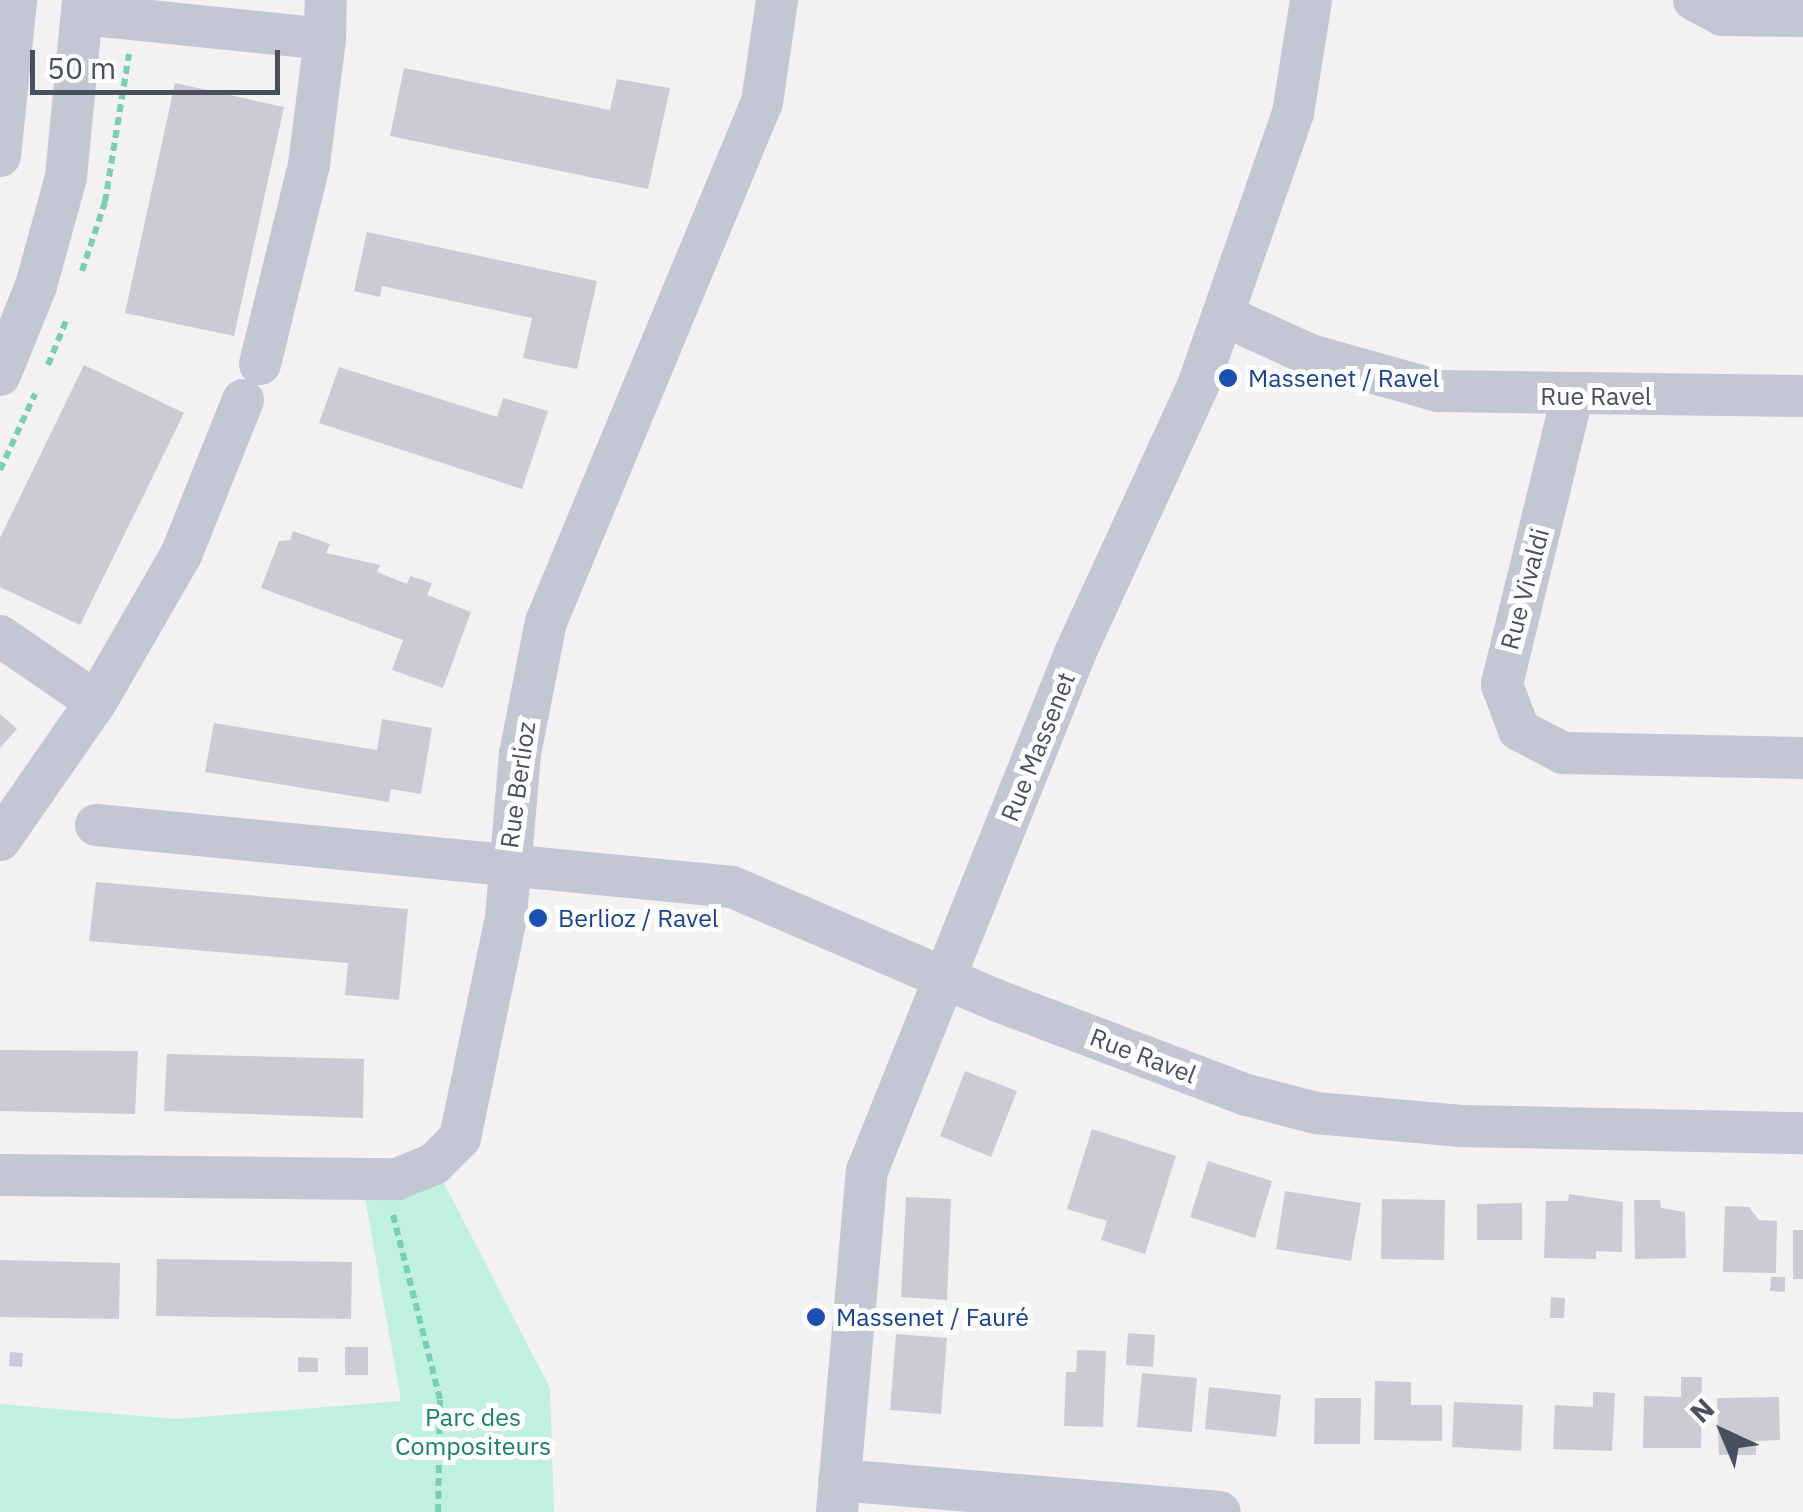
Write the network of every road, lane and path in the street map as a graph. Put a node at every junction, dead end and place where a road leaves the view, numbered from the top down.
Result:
1 (16, 0) edge
2 (777, 0) edge
3 (1311, 0) edge
4 (1694, 0) edge
5 (83, 7) edge
6 (1803, 16) edge
7 (326, 19) edge
8 (0, 156) edge
9 (1223, 315) junction
10 (0, 374) edge
11 (1572, 396) junction
12 (1803, 396) edge
13 (0, 636) edge
14 (96, 702) junction
15 (1803, 758) edge
16 (96, 825) dead end
17 (0, 840) edge
18 (507, 861) junction
19 (947, 978) junction
20 (1803, 1133) edge
21 (0, 1176) edge
22 (384, 1180) junction
23 (838, 1496) edge
24 (438, 1512) edge
25 (1220, 1512) edge

1 - 8 street
2 - 18 street, Rue Berlioz
3 - 9 street, Rue Massenet
4 - 6 street
5 - 7 street
5 - 10 street
7 - 14 street
9 - 11 street, Rue Ravel
9 - 19 street, Rue Massenet
11 - 12 street, Rue Ravel
11 - 15 street, Rue Vivaldi
13 - 14 street
14 - 17 street
16 - 18 street, Rue Ravel
18 - 19 street, Rue Ravel
18 - 22 street, Rue Berlioz
19 - 20 street, Rue Ravel
19 - 23 street, Rue Massenet
21 - 22 street, Rue Berlioz
22 - 24 path
23 - 25 street

